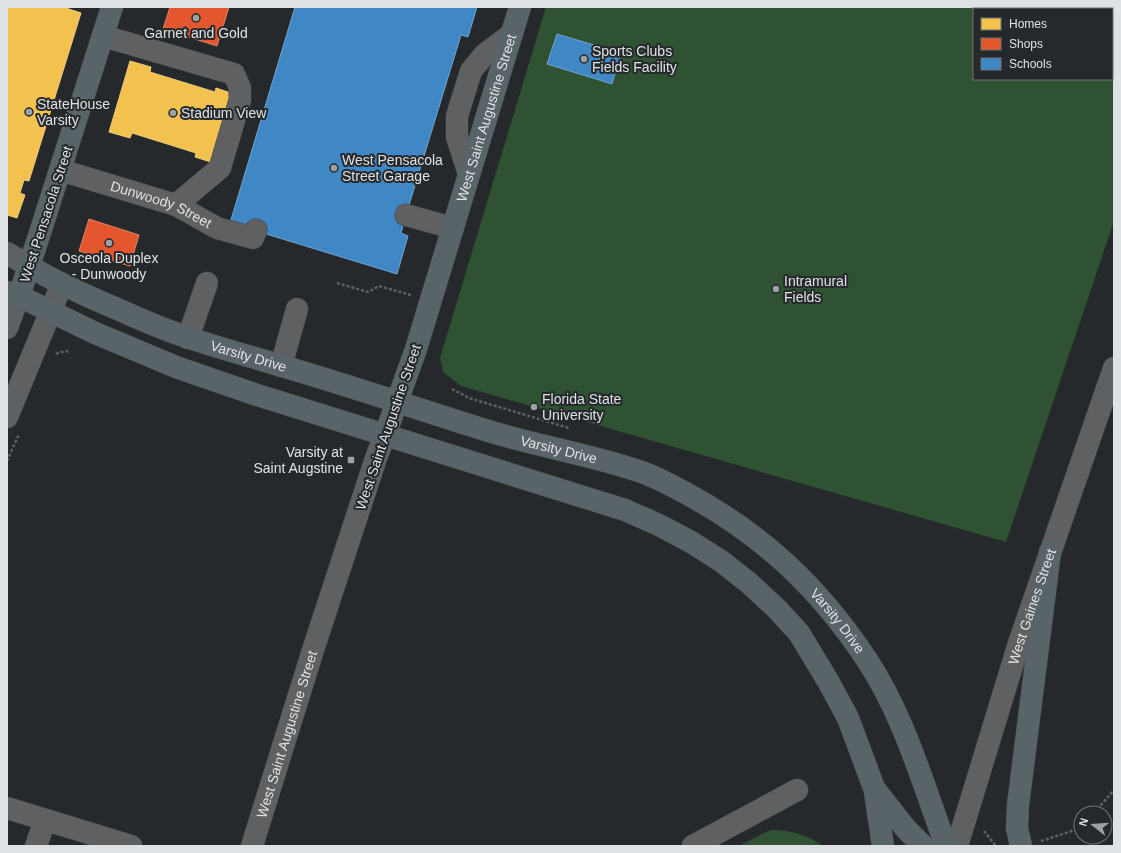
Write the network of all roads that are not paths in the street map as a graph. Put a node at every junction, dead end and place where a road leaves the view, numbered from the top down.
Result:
1 (112, 7) edge
2 (520, 7) edge
3 (512, 34) junction
4 (103, 36) junction
5 (60, 170) junction
6 (469, 174) junction
7 (176, 205) junction
8 (406, 215) dead end
9 (453, 228) junction
10 (256, 230) dead end
11 (7, 254) edge
12 (29, 266) junction
13 (207, 283) dead end
14 (62, 284) junction
15 (13, 294) edge
16 (297, 309) dead end
17 (51, 312) junction
18 (7, 328) edge
19 (188, 338) junction
20 (281, 366) junction
21 (1114, 368) edge
22 (397, 402) junction
23 (7, 417) edge
24 (385, 435) junction
25 (1050, 552) junction
26 (874, 788) junction
27 (797, 790) dead end
28 (7, 808) edge
29 (46, 820) junction
30 (120, 844) edge
31 (1030, 844) edge
32 (36, 846) edge
33 (252, 846) edge
34 (693, 846) edge
35 (883, 846) edge
36 (923, 846) edge
37 (946, 846) edge
38 (957, 846) edge

1 - 4 main road, West Pensacola Street
2 - 3 main road, West Saint Augustine Street
3 - 6 main road, West Saint Augustine Street
3 - 6 street
4 - 5 main road, West Pensacola Street
4 - 7 street
5 - 7 street, Dunwoody Street
5 - 12 main road, West Pensacola Street
6 - 9 main road, West Saint Augustine Street
7 - 10 street, Dunwoody Street
8 - 9 street
9 - 22 main road, West Saint Augustine Street
11 - 12 street, Varsity Drive
12 - 14 main road, Varsity Drive
12 - 15 main road, West Pensacola Street
13 - 19 street
14 - 17 street
14 - 19 main road, Varsity Drive
15 - 17 main road
15 - 18 street, West Pensacola Street
16 - 20 street
17 - 23 street
17 - 24 main road
19 - 20 main road, Varsity Drive
20 - 22 main road, Varsity Drive
21 - 25 street, West Gaines Street
22 - 24 main road, West Saint Augustine Street
22 - 37 main road, Varsity Drive
24 - 26 main road
24 - 33 street, West Saint Augustine Street
25 - 31 main road
25 - 38 street, West Gaines Street
26 - 35 main road
26 - 36 main road
27 - 34 street
28 - 29 street
29 - 30 street
29 - 32 street

